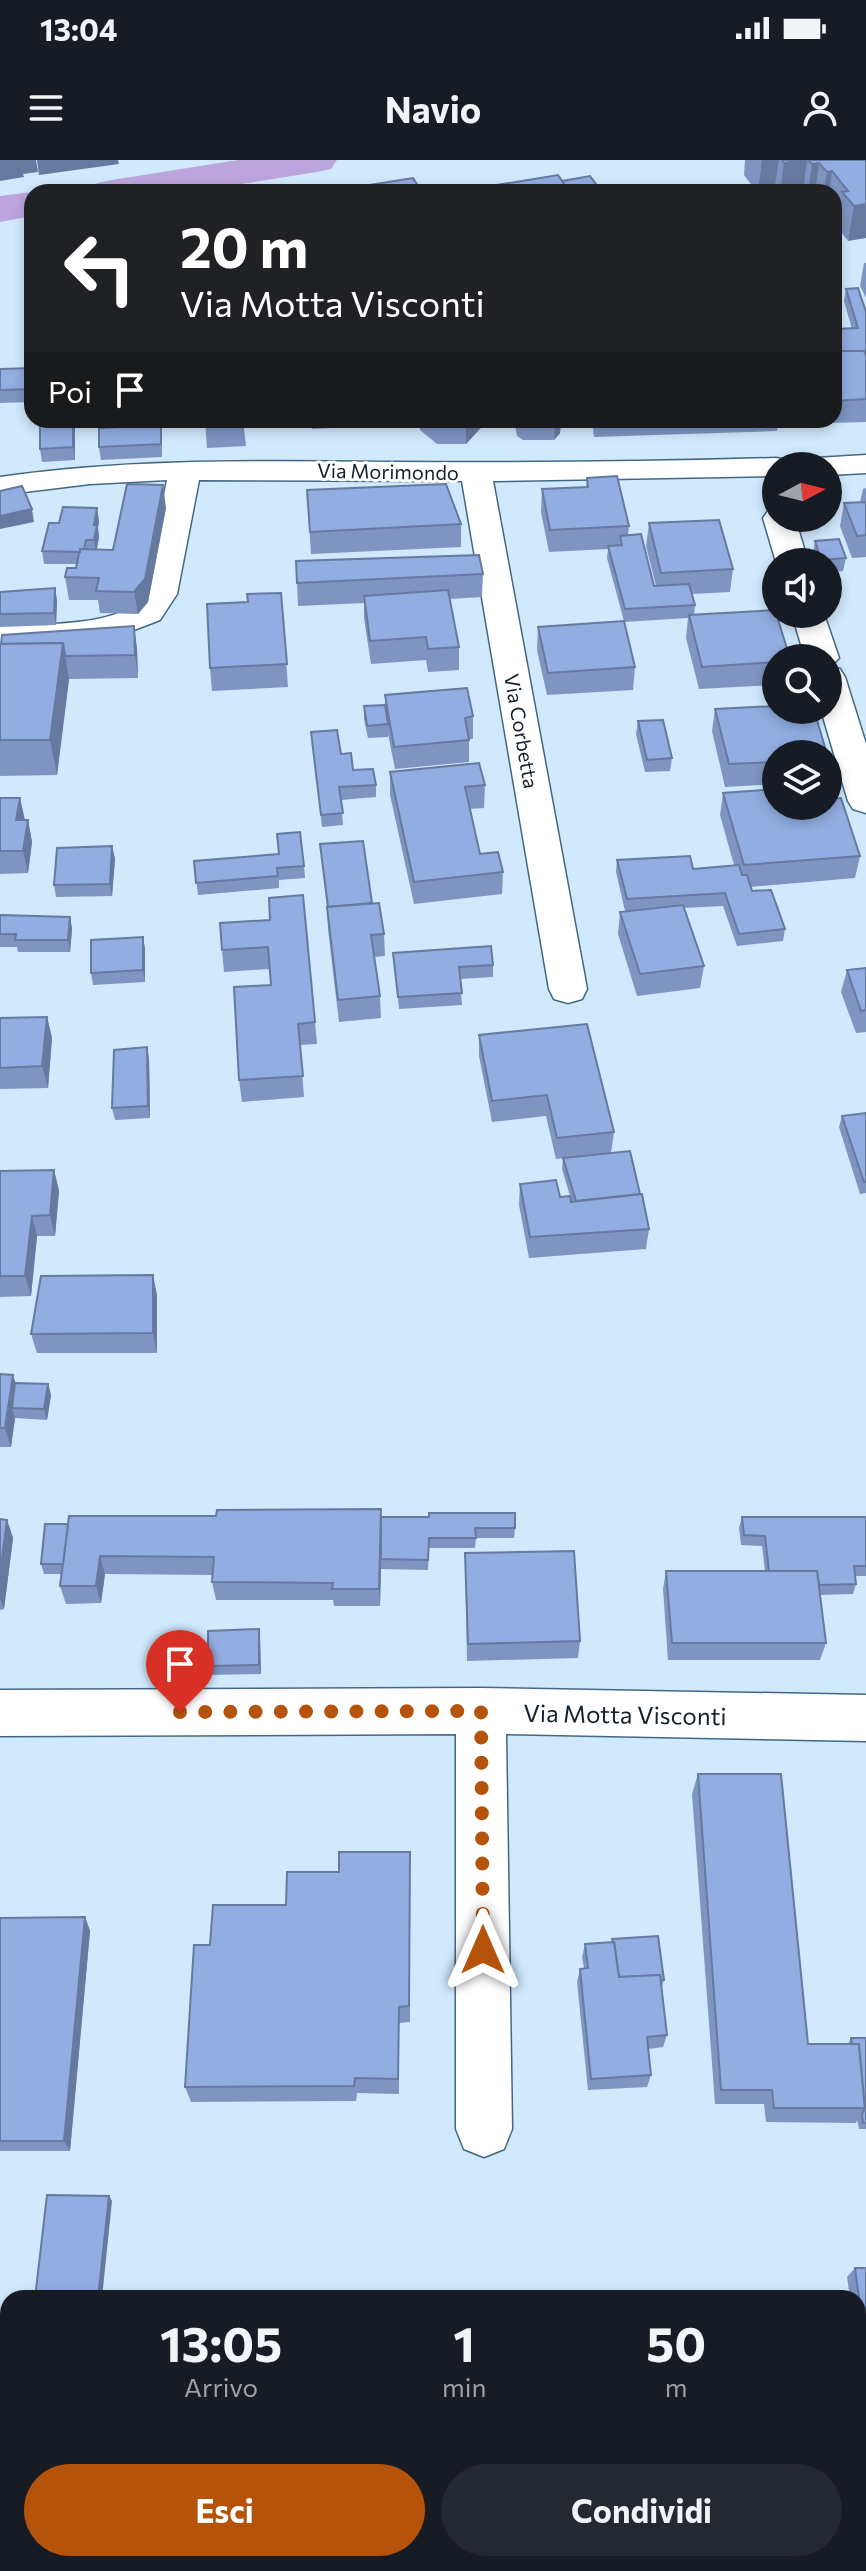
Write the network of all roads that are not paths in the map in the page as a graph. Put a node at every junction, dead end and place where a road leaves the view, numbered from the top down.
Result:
1 (866, 464) edge
2 (842, 465) edge
3 (762, 468) edge
4 (185, 470) junction
5 (476, 472) junction
6 (0, 486) edge
7 (0, 636) edge
8 (842, 723) edge
9 (866, 801) edge
10 (568, 989) dead end
11 (481, 1711) junction
12 (0, 1713) edge
13 (866, 1718) edge
14 (484, 2129) dead end

1 - 2 street
3 - 5 street, Via Morimondo
4 - 5 street, Via Morimondo
4 - 6 street, Via Morimondo
4 - 7 street
5 - 10 street, Via Corbetta
8 - 9 street
11 - 12 street, Via Motta Visconti
11 - 13 street, Via Motta Visconti
11 - 14 street

